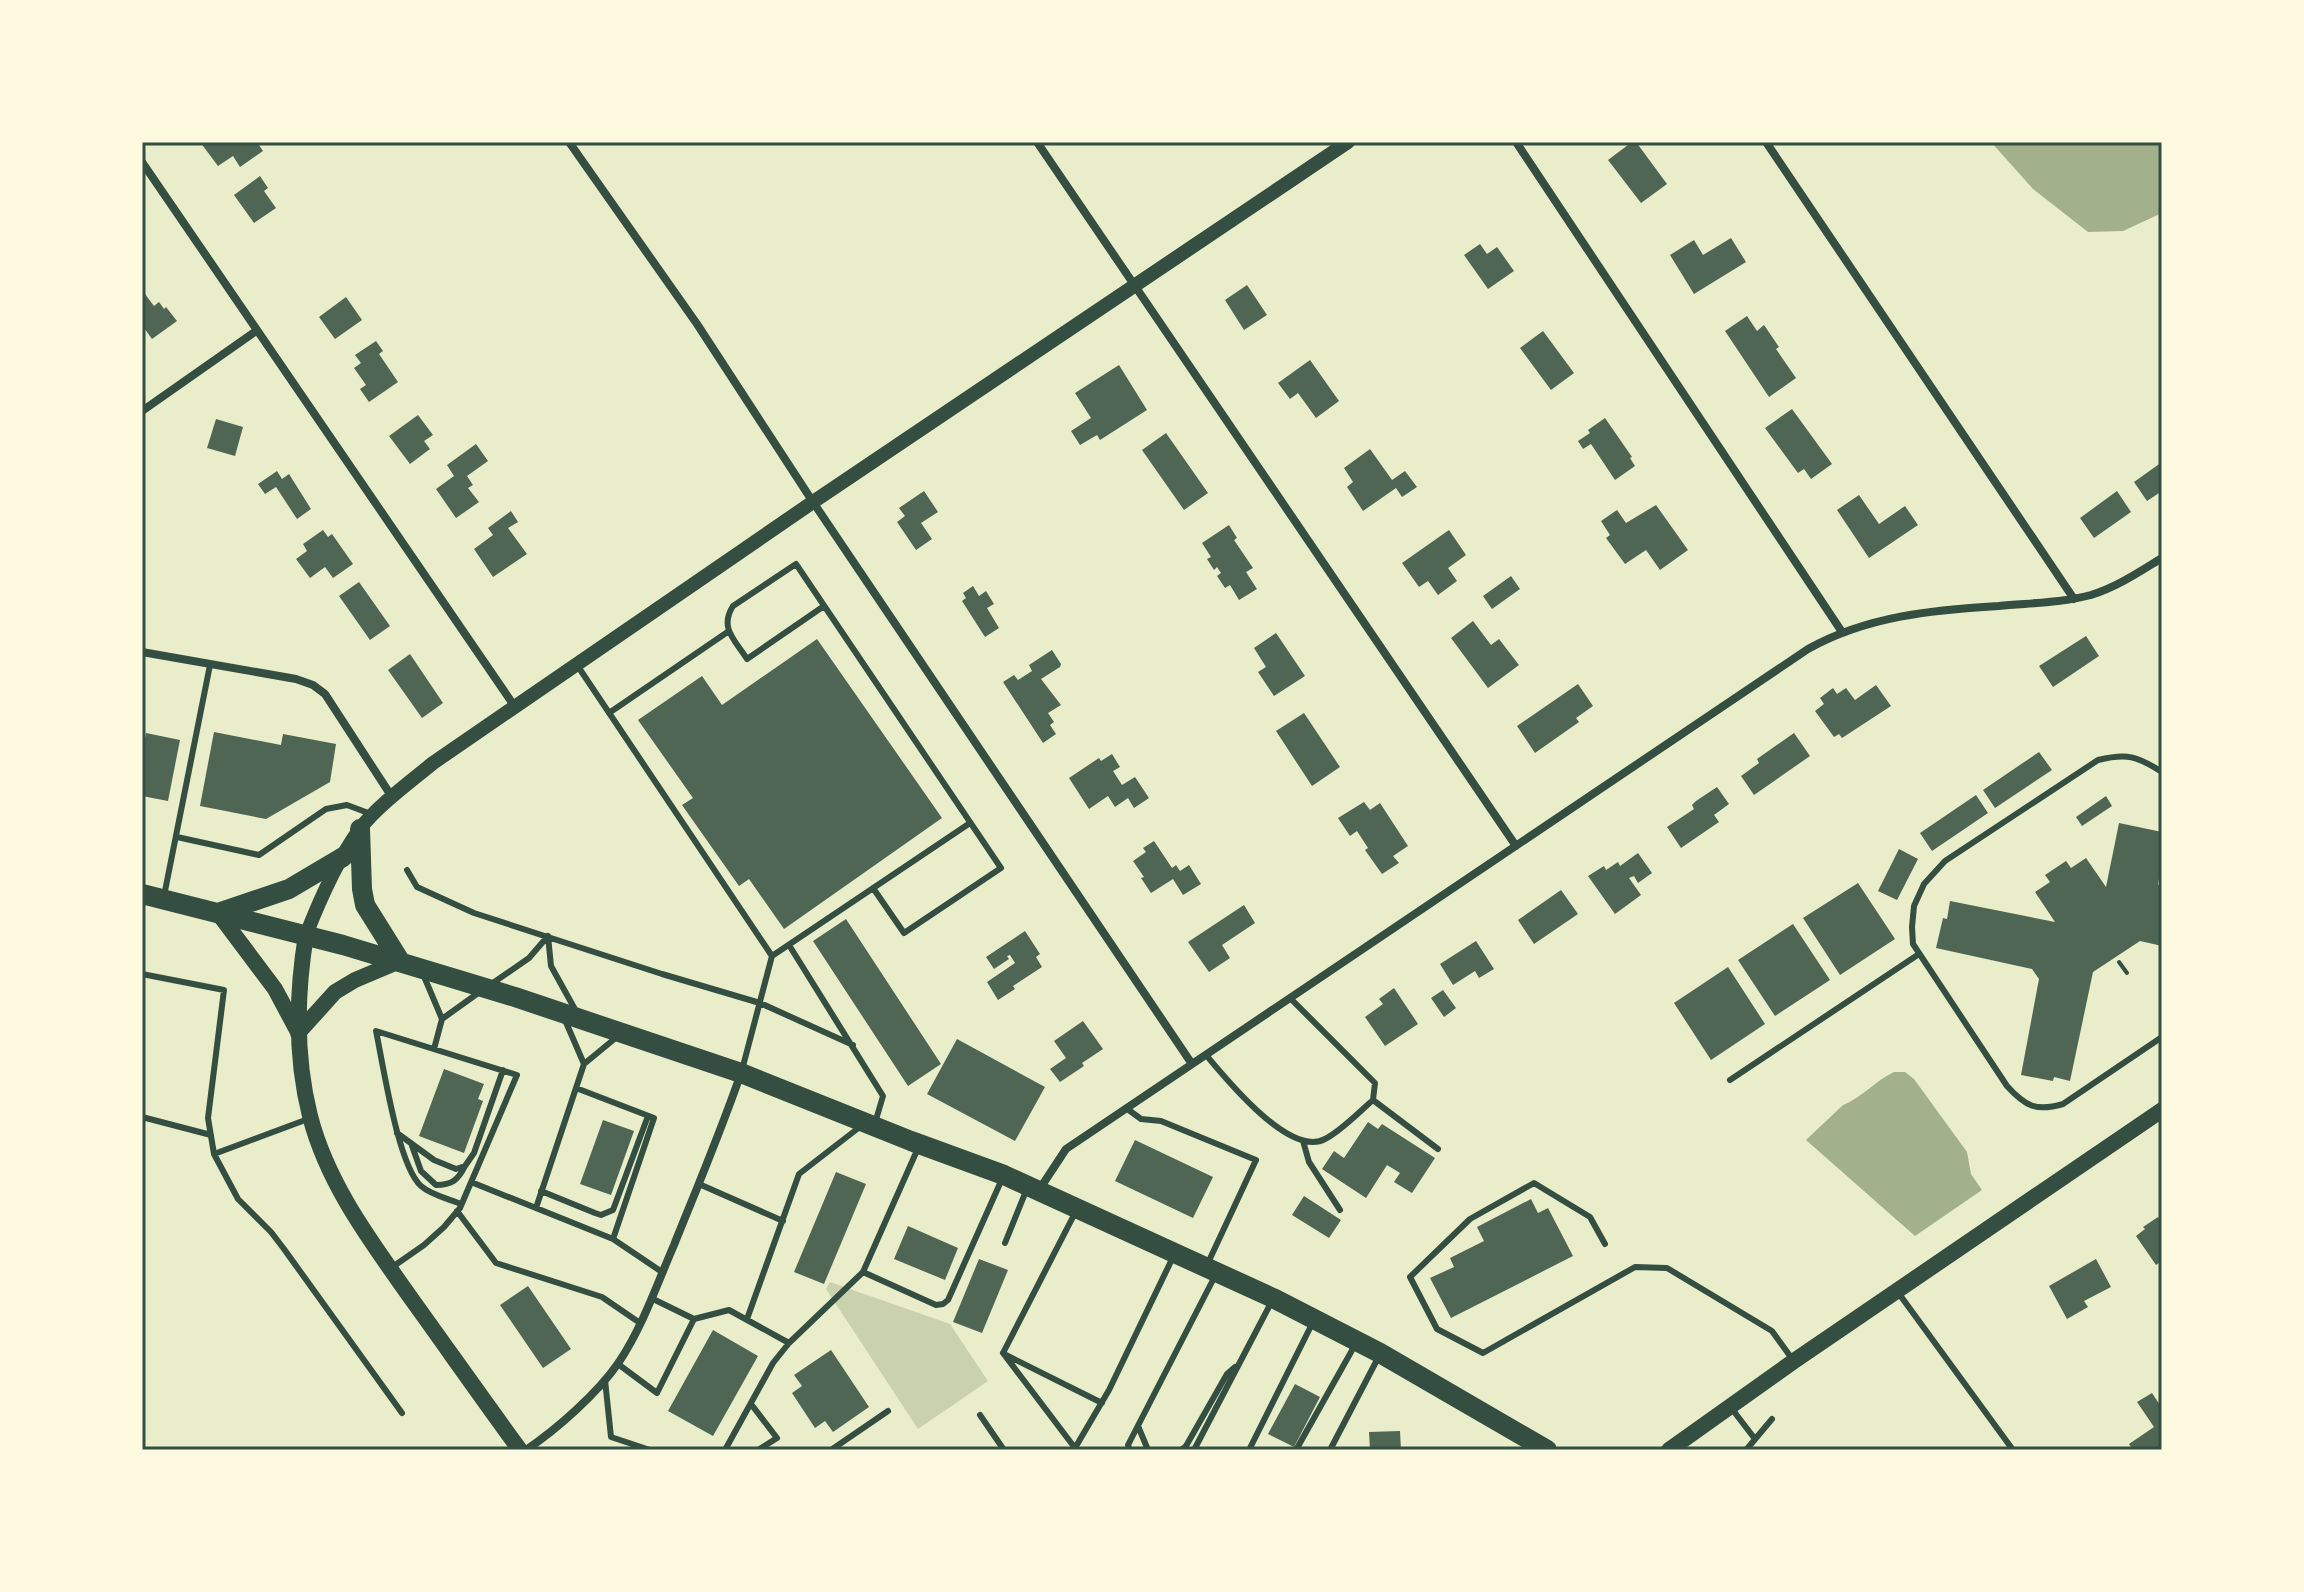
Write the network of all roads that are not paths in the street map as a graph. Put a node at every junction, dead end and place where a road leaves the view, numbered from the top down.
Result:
1 (569, 142) edge
2 (1037, 142) edge
3 (1348, 142) edge
4 (1516, 142) edge
5 (1766, 142) edge
6 (142, 162) edge
7 (1135, 285) junction
8 (256, 331) junction
9 (142, 411) edge
10 (813, 502) junction
11 (2162, 558) edge
12 (2074, 599) junction
13 (824, 606) junction
14 (729, 631) junction
15 (1842, 632) junction
16 (142, 652) edge
17 (210, 665) junction
18 (577, 665) junction
19 (515, 707) junction
20 (609, 713) junction
21 (2162, 772) edge
22 (392, 797) junction
23 (368, 822) junction
24 (970, 823) junction
25 (177, 837) junction
26 (1516, 846) junction
27 (343, 857) junction
28 (407, 870) dead end
29 (873, 888) junction
30 (142, 894) edge
31 (163, 899) junction
32 (218, 913) junction
33 (306, 935) junction
34 (548, 936) junction
35 (789, 945) junction
36 (1919, 954) junction
37 (772, 956) junction
38 (400, 961) junction
39 (420, 967) junction
40 (142, 974) edge
41 (486, 988) junction
42 (1290, 998) junction
43 (760, 1003) junction
44 (571, 1016) junction
45 (442, 1019) junction
46 (298, 1033) junction
47 (622, 1033) junction
48 (2162, 1037) edge
49 (853, 1045) junction
50 (434, 1049) junction
51 (1206, 1055) junction
52 (584, 1064) junction
53 (1192, 1064) junction
54 (503, 1070) junction
55 (741, 1073) junction
56 (1730, 1080) dead end
57 (576, 1088) junction
58 (1373, 1100) junction
59 (1126, 1108) junction
60 (2162, 1110) edge
61 (648, 1116) junction
62 (142, 1117) edge
63 (310, 1119) junction
64 (870, 1125) junction
65 (397, 1133) junction
66 (211, 1135) junction
67 (1303, 1141) junction
68 (411, 1143) junction
69 (920, 1144) junction
70 (1438, 1149) dead end
71 (214, 1154) junction
72 (465, 1166) junction
73 (1004, 1175) junction
74 (471, 1182) junction
75 (699, 1184) junction
76 (1034, 1188) junction
77 (541, 1191) junction
78 (459, 1208) junction
79 (536, 1208) junction
80 (1078, 1208) junction
81 (1340, 1210) dead end
82 (783, 1221) junction
83 (613, 1239) junction
84 (1005, 1243) dead end
85 (1605, 1244) dead end
86 (1175, 1253) junction
87 (390, 1269) junction
88 (1212, 1270) junction
89 (662, 1272) junction
90 (863, 1272) junction
91 (1897, 1291) junction
92 (651, 1298) junction
93 (1273, 1298) junction
94 (694, 1319) junction
95 (747, 1319) junction
96 (1314, 1319) junction
97 (640, 1323) junction
98 (1357, 1341) junction
99 (789, 1343) junction
100 (1003, 1353) junction
101 (1380, 1353) junction
102 (1241, 1361) junction
103 (1794, 1361) junction
104 (618, 1364) junction
105 (605, 1380) junction
106 (1102, 1403) junction
107 (751, 1404) junction
108 (1730, 1406) junction
109 (888, 1411) dead end
110 (402, 1413) dead end
111 (980, 1415) dead end
112 (1772, 1419) dead end
113 (1138, 1426) junction
114 (1755, 1439) junction
115 (520, 1450) edge
116 (526, 1450) edge
117 (650, 1450) edge
118 (725, 1450) edge
119 (758, 1450) edge
120 (831, 1450) edge
121 (1004, 1450) edge
122 (1130, 1450) edge
123 (1148, 1450) edge
124 (1181, 1450) edge
125 (1194, 1450) edge
126 (1249, 1450) edge
127 (1296, 1450) edge
128 (1330, 1450) edge
129 (1547, 1450) edge
130 (1669, 1450) edge
131 (1746, 1450) edge
132 (2013, 1450) edge

1 - 10 street
2 - 7 street
3 - 7 street
4 - 15 street
5 - 12 street
6 - 8 street
7 - 10 street
7 - 26 street
8 - 9 street
8 - 19 street
10 - 18 street
10 - 53 street
11 - 12 street
12 - 15 street
13 - 14 lane
13 - 14 lane
13 - 24 lane
14 - 20 lane
15 - 26 street
16 - 17 street
17 - 22 street
17 - 25 lane
18 - 19 street
18 - 20 lane
19 - 22 street
20 - 37 lane
21 - 36 lane
22 - 23 street
23 - 25 lane
23 - 27 street
23 - 38 main road
24 - 29 lane
24 - 29 lane
25 - 31 lane
26 - 42 street
27 - 32 main road
27 - 33 street
28 - 34 lane
29 - 35 lane
30 - 31 main road
31 - 32 main road
32 - 33 main road
32 - 46 main road
33 - 38 main road
33 - 46 main road
34 - 41 lane
34 - 43 lane
34 - 44 lane
35 - 37 lane
35 - 49 lane
36 - 48 lane
36 - 56 lane
37 - 43 lane
38 - 39 main road
38 - 46 main road
39 - 41 main road
39 - 45 lane
40 - 66 lane
41 - 44 main road
41 - 45 lane
42 - 51 street
42 - 58 lane
43 - 49 lane
43 - 55 lane
44 - 47 main road
44 - 52 lane
45 - 50 lane
46 - 63 main road
47 - 52 lane
47 - 55 main road
49 - 64 lane
50 - 54 lane
50 - 65 lane
51 - 53 street
51 - 67 lane
52 - 57 lane
53 - 59 street
54 - 72 lane
54 - 74 lane
55 - 64 main road
55 - 75 street
57 - 61 lane
57 - 77 lane
58 - 67 lane
58 - 70 lane
59 - 76 street
59 - 88 lane
60 - 91 main road
61 - 77 lane
61 - 83 lane
62 - 66 lane
63 - 71 lane
63 - 87 main road
64 - 69 main road
64 - 82 lane
65 - 68 lane
65 - 78 lane
66 - 71 lane
67 - 81 lane
68 - 72 lane
68 - 72 lane
69 - 73 main road
69 - 90 lane
71 - 110 lane
73 - 76 main road
73 - 90 lane
74 - 78 lane
74 - 79 lane
75 - 82 lane
75 - 89 street
76 - 80 main road
76 - 84 lane
77 - 79 lane
78 - 87 lane
78 - 97 lane
79 - 83 lane
80 - 86 main road
80 - 100 lane
82 - 95 lane
83 - 89 lane
85 - 103 lane
86 - 88 main road
86 - 106 lane
87 - 115 main road
88 - 93 main road
88 - 113 lane
89 - 92 street
90 - 99 lane
91 - 103 main road
91 - 132 lane
92 - 94 lane
92 - 97 street
93 - 96 main road
93 - 102 lane
94 - 95 lane
94 - 104 lane
95 - 99 lane
96 - 98 main road
96 - 126 lane
97 - 104 street
98 - 101 main road
98 - 127 lane
99 - 107 lane
100 - 106 lane
100 - 106 lane
101 - 128 lane
101 - 129 main road
102 - 124 lane
102 - 125 lane
103 - 108 main road
104 - 105 street
105 - 116 street
105 - 117 lane
107 - 118 lane
107 - 119 lane
108 - 114 lane
108 - 130 main road
109 - 120 lane
111 - 121 lane
112 - 114 lane
113 - 122 lane
113 - 123 lane
114 - 131 lane

